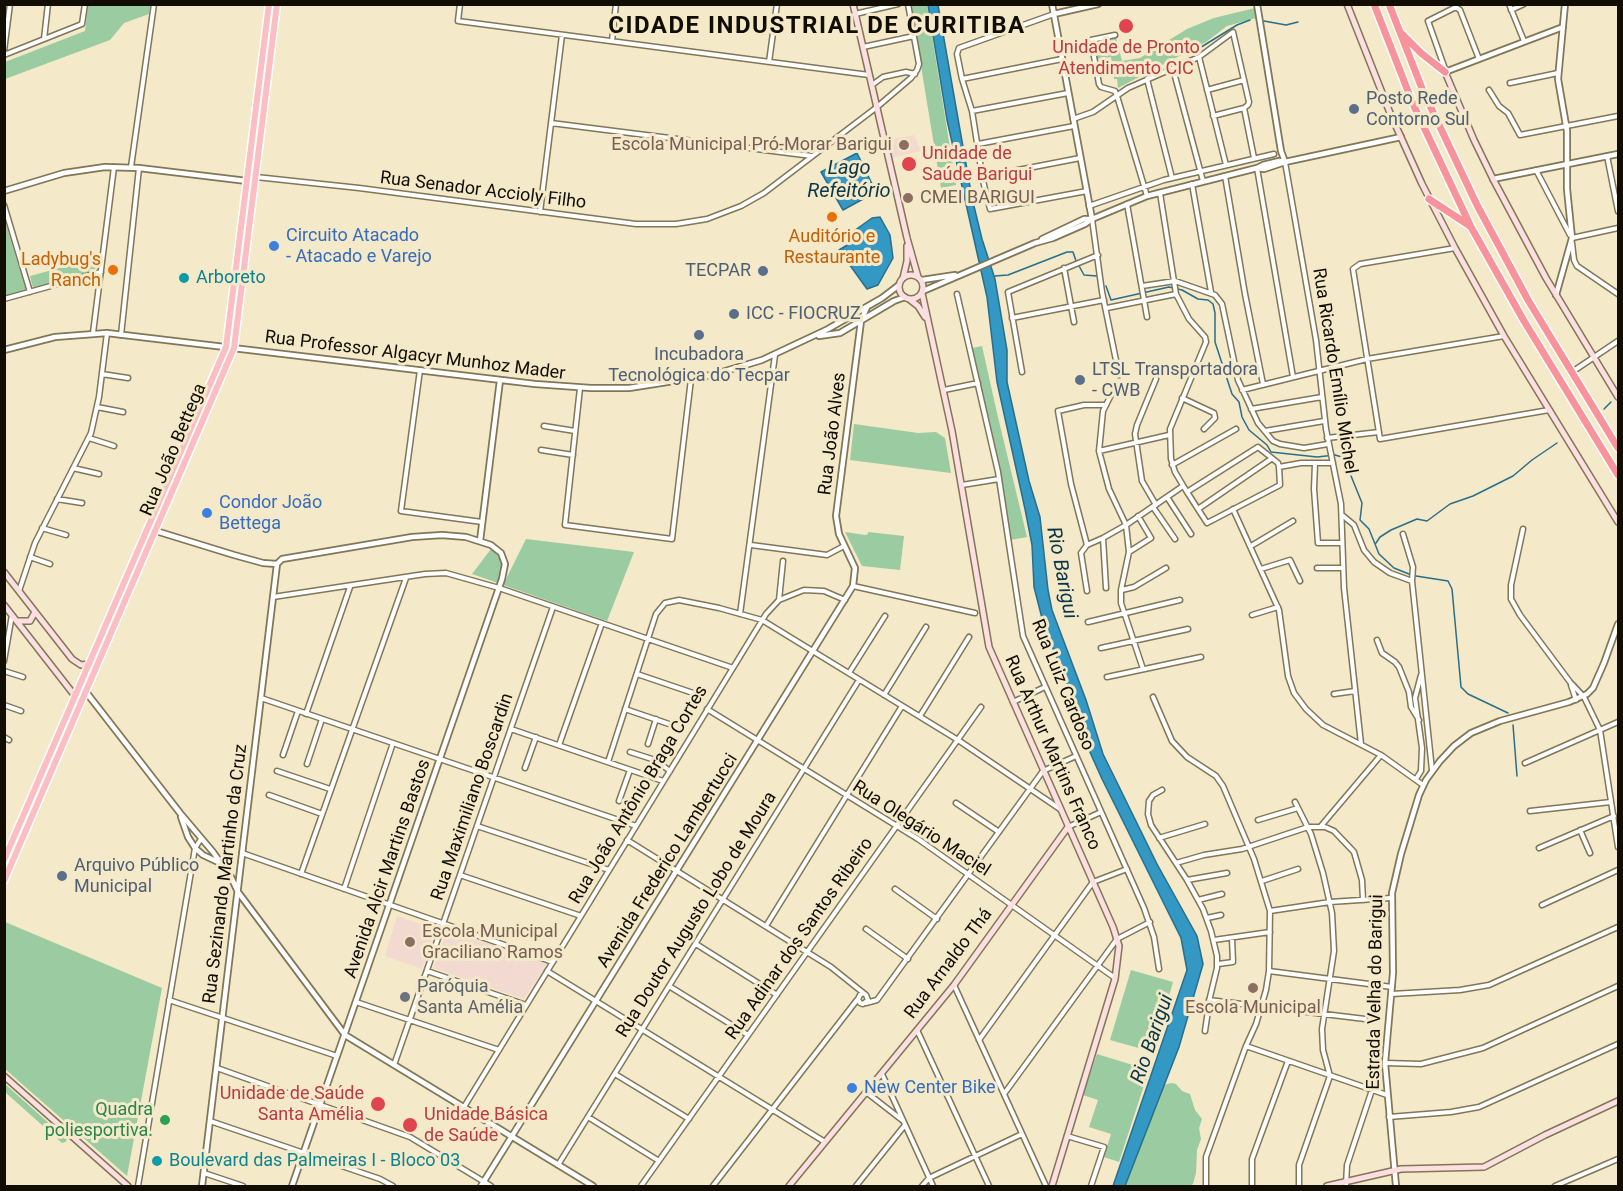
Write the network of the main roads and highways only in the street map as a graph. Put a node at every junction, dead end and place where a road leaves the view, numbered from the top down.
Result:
1 (853, 4) edge
2 (1347, 4) edge
3 (1374, 4) edge
4 (1389, 4) edge
5 (268, 7) edge
6 (277, 7) edge
7 (267, 19) junction
8 (275, 20) junction
9 (1399, 30) junction
10 (1445, 72) joint
11 (1430, 199) junction
12 (1471, 227) junction
13 (907, 238) junction
14 (920, 279) junction
15 (901, 282) junction
16 (922, 292) junction
17 (907, 298) junction
18 (927, 321) junction
19 (1618, 397) edge
20 (1618, 448) edge
21 (1618, 476) edge
22 (156, 510) junction
23 (163, 513) junction
24 (1618, 522) edge
25 (144, 538) junction
26 (151, 541) junction
27 (4, 572) edge
28 (4, 605) edge
29 (35, 612) junction
30 (17, 621) junction
31 (107, 622) junction
32 (115, 626) junction
33 (89, 663) junction
34 (75, 696) junction
35 (68, 711) junction
36 (76, 715) junction
37 (1068, 827) junction
38 (8, 852) junction
39 (16, 855) junction
40 (4, 860) edge
41 (12, 864) junction
42 (4, 881) edge
43 (4, 1076) edge
44 (1618, 1101) edge
45 (1346, 1184) edge
46 (128, 1186) edge
47 (789, 1186) edge
48 (1052, 1186) edge
49 (1327, 1186) edge

1 - 13 main road
2 - 11 main road
3 - 12 highway
4 - 9 highway
5 - 6 main road
5 - 7 main road, Rua João Bettega
6 - 8 main road, Rua João Bettega
7 - 8 main road
7 - 22 main road, Rua João Bettega
8 - 23 main road, Rua João Bettega
9 - 10 highway
9 - 20 highway
10 - 19 main road
11 - 12 highway
11 - 24 main road
12 - 21 highway
13 - 14 main road
13 - 15 main road
14 - 15 main road
14 - 16 main road
15 - 17 main road
16 - 17 main road
16 - 18 main road, Rua Arthur Martins Franco
17 - 18 main road, Rua Arthur Martins Franco
18 - 37 main road, Rua Arthur Martins Franco
22 - 23 main road
22 - 25 main road, Rua João Bettega
23 - 26 main road, Rua João Bettega
25 - 26 main road
25 - 31 main road, Rua João Bettega
26 - 32 main road, Rua João Bettega
27 - 29 main road
28 - 30 main road
29 - 30 main road
29 - 33 main road
30 - 34 main road
31 - 32 main road
31 - 33 main road, Rua João Bettega
32 - 36 main road, Rua João Bettega
33 - 34 main road, Rua João Bettega
34 - 35 main road, Rua João Bettega
35 - 36 main road
35 - 38 main road, Rua João Bettega
36 - 39 main road, Rua João Bettega
37 - 47 main road, Rua Arnaldo Thá
37 - 48 main road, Rua Arthur Martins Franco
38 - 39 main road
38 - 40 main road, Rua João Bettega
39 - 41 main road, Rua João Bettega
40 - 41 main road
41 - 42 main road, Rua João Bettega
43 - 46 main road
44 - 45 main road
45 - 49 main road

